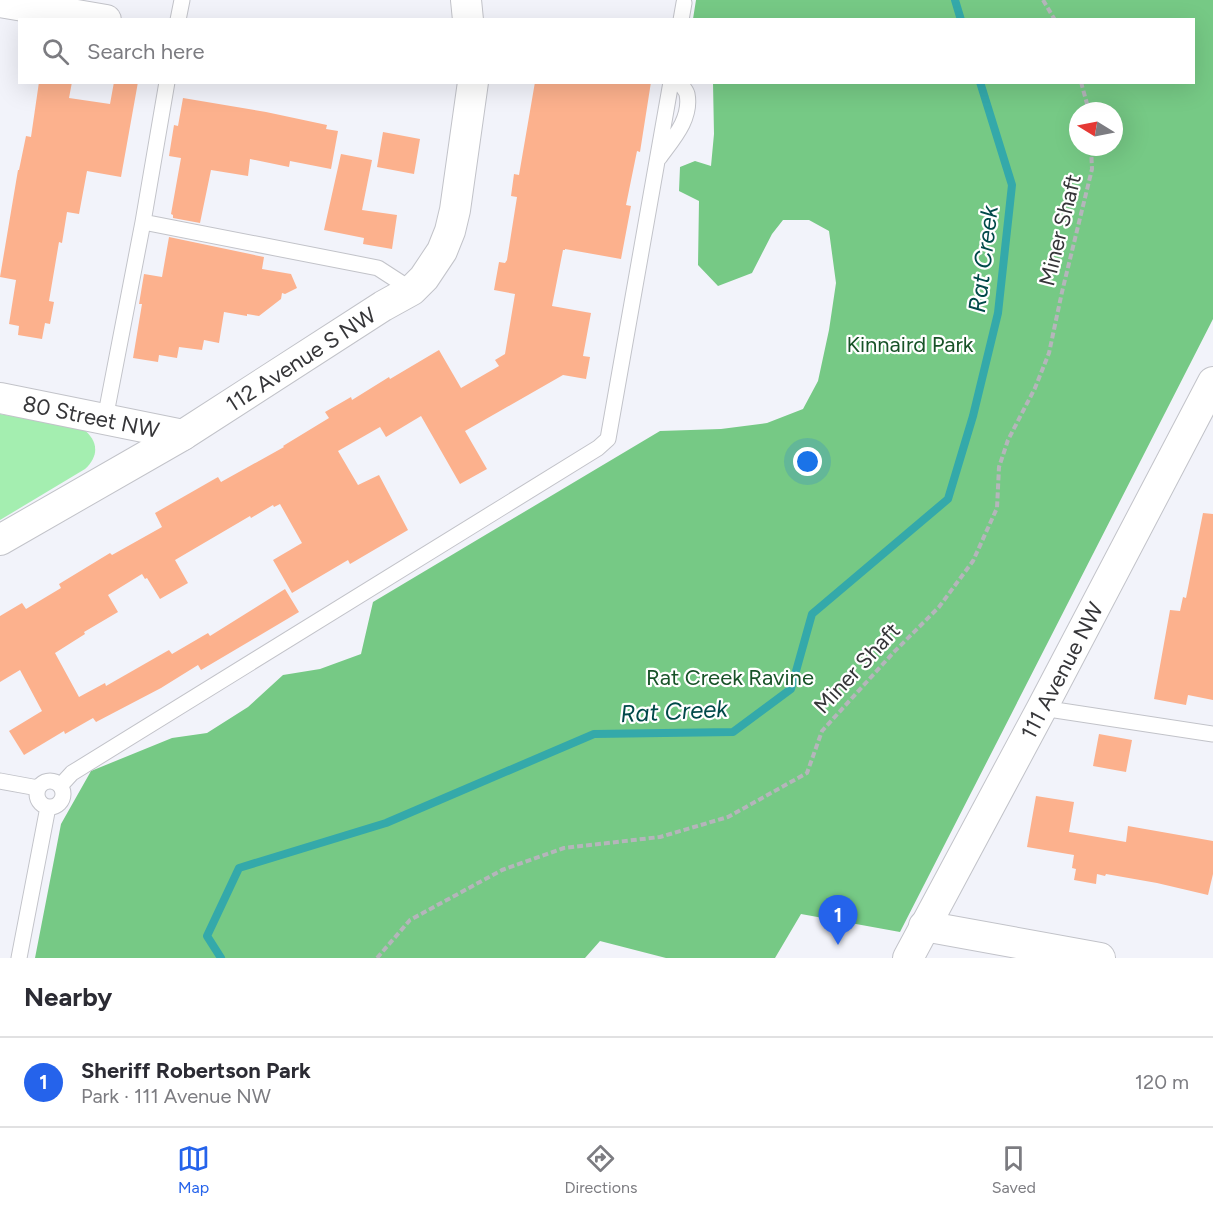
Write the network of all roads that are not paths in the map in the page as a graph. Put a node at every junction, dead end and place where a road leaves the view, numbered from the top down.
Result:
1 (182, 0) edge
2 (466, 0) edge
3 (0, 2) edge
4 (684, 3) dead end
5 (94, 18) edge
6 (178, 18) edge
7 (468, 18) edge
8 (681, 18) edge
9 (167, 84) edge
10 (471, 84) edge
11 (670, 84) edge
12 (680, 84) edge
13 (657, 160) junction
14 (143, 222) junction
15 (412, 290) junction
16 (1213, 382) edge
17 (0, 398) edge
18 (105, 419) junction
19 (183, 435) junction
20 (0, 540) edge
21 (1042, 708) junction
22 (1213, 734) edge
23 (0, 781) edge
24 (61, 784) junction
25 (38, 788) junction
26 (48, 807) junction
27 (924, 927) junction
28 (19, 958) edge
29 (908, 958) edge
30 (1101, 958) edge

1 - 6 lane
2 - 7 street
3 - 5 street
4 - 8 lane
9 - 14 lane
10 - 15 street, 112 Avenue S NW
11 - 13 lane
12 - 13 lane
13 - 24 lane
14 - 15 lane
14 - 18 lane
15 - 19 street, 112 Avenue S NW
16 - 21 street, 111 Avenue NW
17 - 18 street, 80 Street NW
18 - 19 street, 80 Street NW
19 - 20 street, 112 Avenue S NW
21 - 22 lane
21 - 27 street, 111 Avenue NW
23 - 25 lane
24 - 25 lane
24 - 26 lane
25 - 26 lane
26 - 28 lane
27 - 29 street, 111 Avenue NW
27 - 30 street

